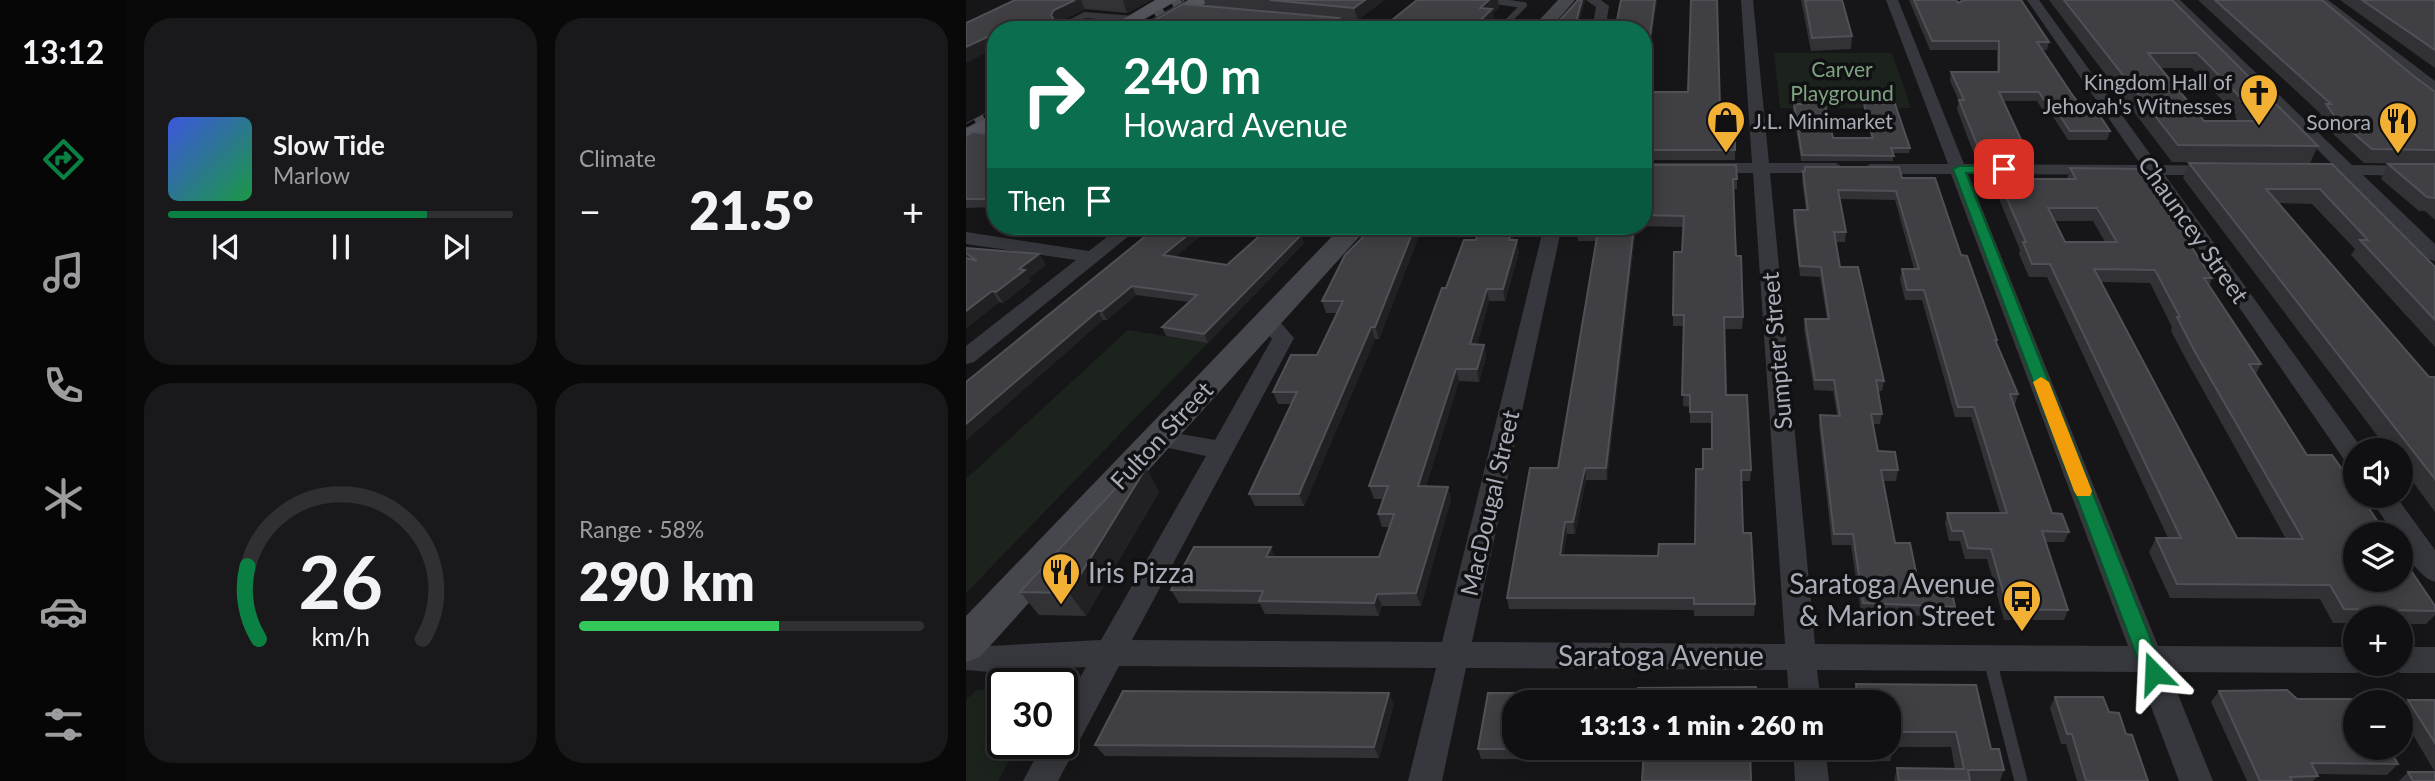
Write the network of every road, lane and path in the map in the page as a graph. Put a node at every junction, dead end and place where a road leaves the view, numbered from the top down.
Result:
1 (1487, 0) edge
2 (1567, 0) edge
3 (1592, 0) edge
4 (1747, 0) edge
5 (1892, 0) edge
6 (2033, 0) edge
7 (2173, 0) edge
8 (2320, 0) edge
9 (1189, 6) edge
10 (1074, 21) edge
11 (1104, 21) edge
12 (1150, 21) edge
13 (1508, 21) edge
14 (1547, 21) edge
15 (1600, 21) edge
16 (2435, 88) edge
17 (1652, 168) edge
18 (1761, 168) junction
19 (1959, 169) junction
20 (2151, 170) junction
21 (2238, 170) edge
22 (2290, 170) edge
23 (2348, 170) junction
24 (2435, 171) edge
25 (1121, 235) edge
26 (1347, 235) edge
27 (1551, 235) edge
28 (966, 238) edge
29 (2435, 256) edge
30 (1093, 257) junction
31 (1267, 320) junction
32 (966, 357) edge
33 (1158, 438) junction
34 (2343, 440) edge
35 (1222, 450) junction
36 (2390, 508) edge
37 (2435, 571) edge
38 (966, 644) edge
39 (1109, 653) junction
40 (1454, 655) junction
41 (1801, 656) junction
42 (966, 657) edge
43 (1990, 657) junction
44 (2148, 658) junction
45 (2343, 660) edge
46 (2413, 660) edge
47 (2435, 660) edge
48 (1804, 690) edge
49 (1078, 710) edge
50 (1052, 759) edge
51 (1810, 760) edge
52 (1040, 781) edge
53 (1424, 781) edge
54 (1812, 781) edge
55 (2021, 781) edge
56 (2196, 781) edge

1 - 13 lane
2 - 14 main road
3 - 15 street
4 - 18 street, Sumpter Street
5 - 19 street
6 - 20 street, Chauncey Street
7 - 23 street
8 - 16 street
9 - 12 main road
10 - 11 lane
17 - 18 street
18 - 19 street
18 - 41 street, Sumpter Street
19 - 20 street
19 - 44 street
20 - 21 street
20 - 34 street, Chauncey Street
22 - 23 street
23 - 24 street
23 - 29 street
25 - 30 street
26 - 31 main road, Fulton Street
27 - 40 street, MacDougal Street
28 - 30 street
30 - 32 street
31 - 33 main road, Fulton Street
31 - 35 street
33 - 35 street
33 - 38 main road, Fulton Street
35 - 39 street
36 - 37 street
39 - 40 street, Saratoga Avenue
39 - 42 street, Saratoga Avenue
39 - 49 street
40 - 41 street, Saratoga Avenue
40 - 53 street, MacDougal Street
41 - 43 street, Saratoga Avenue
41 - 48 street, Sumpter Street
43 - 44 street, Saratoga Avenue
43 - 55 lane
44 - 45 street, Saratoga Avenue
44 - 56 street
46 - 47 street
50 - 52 street
51 - 54 street

